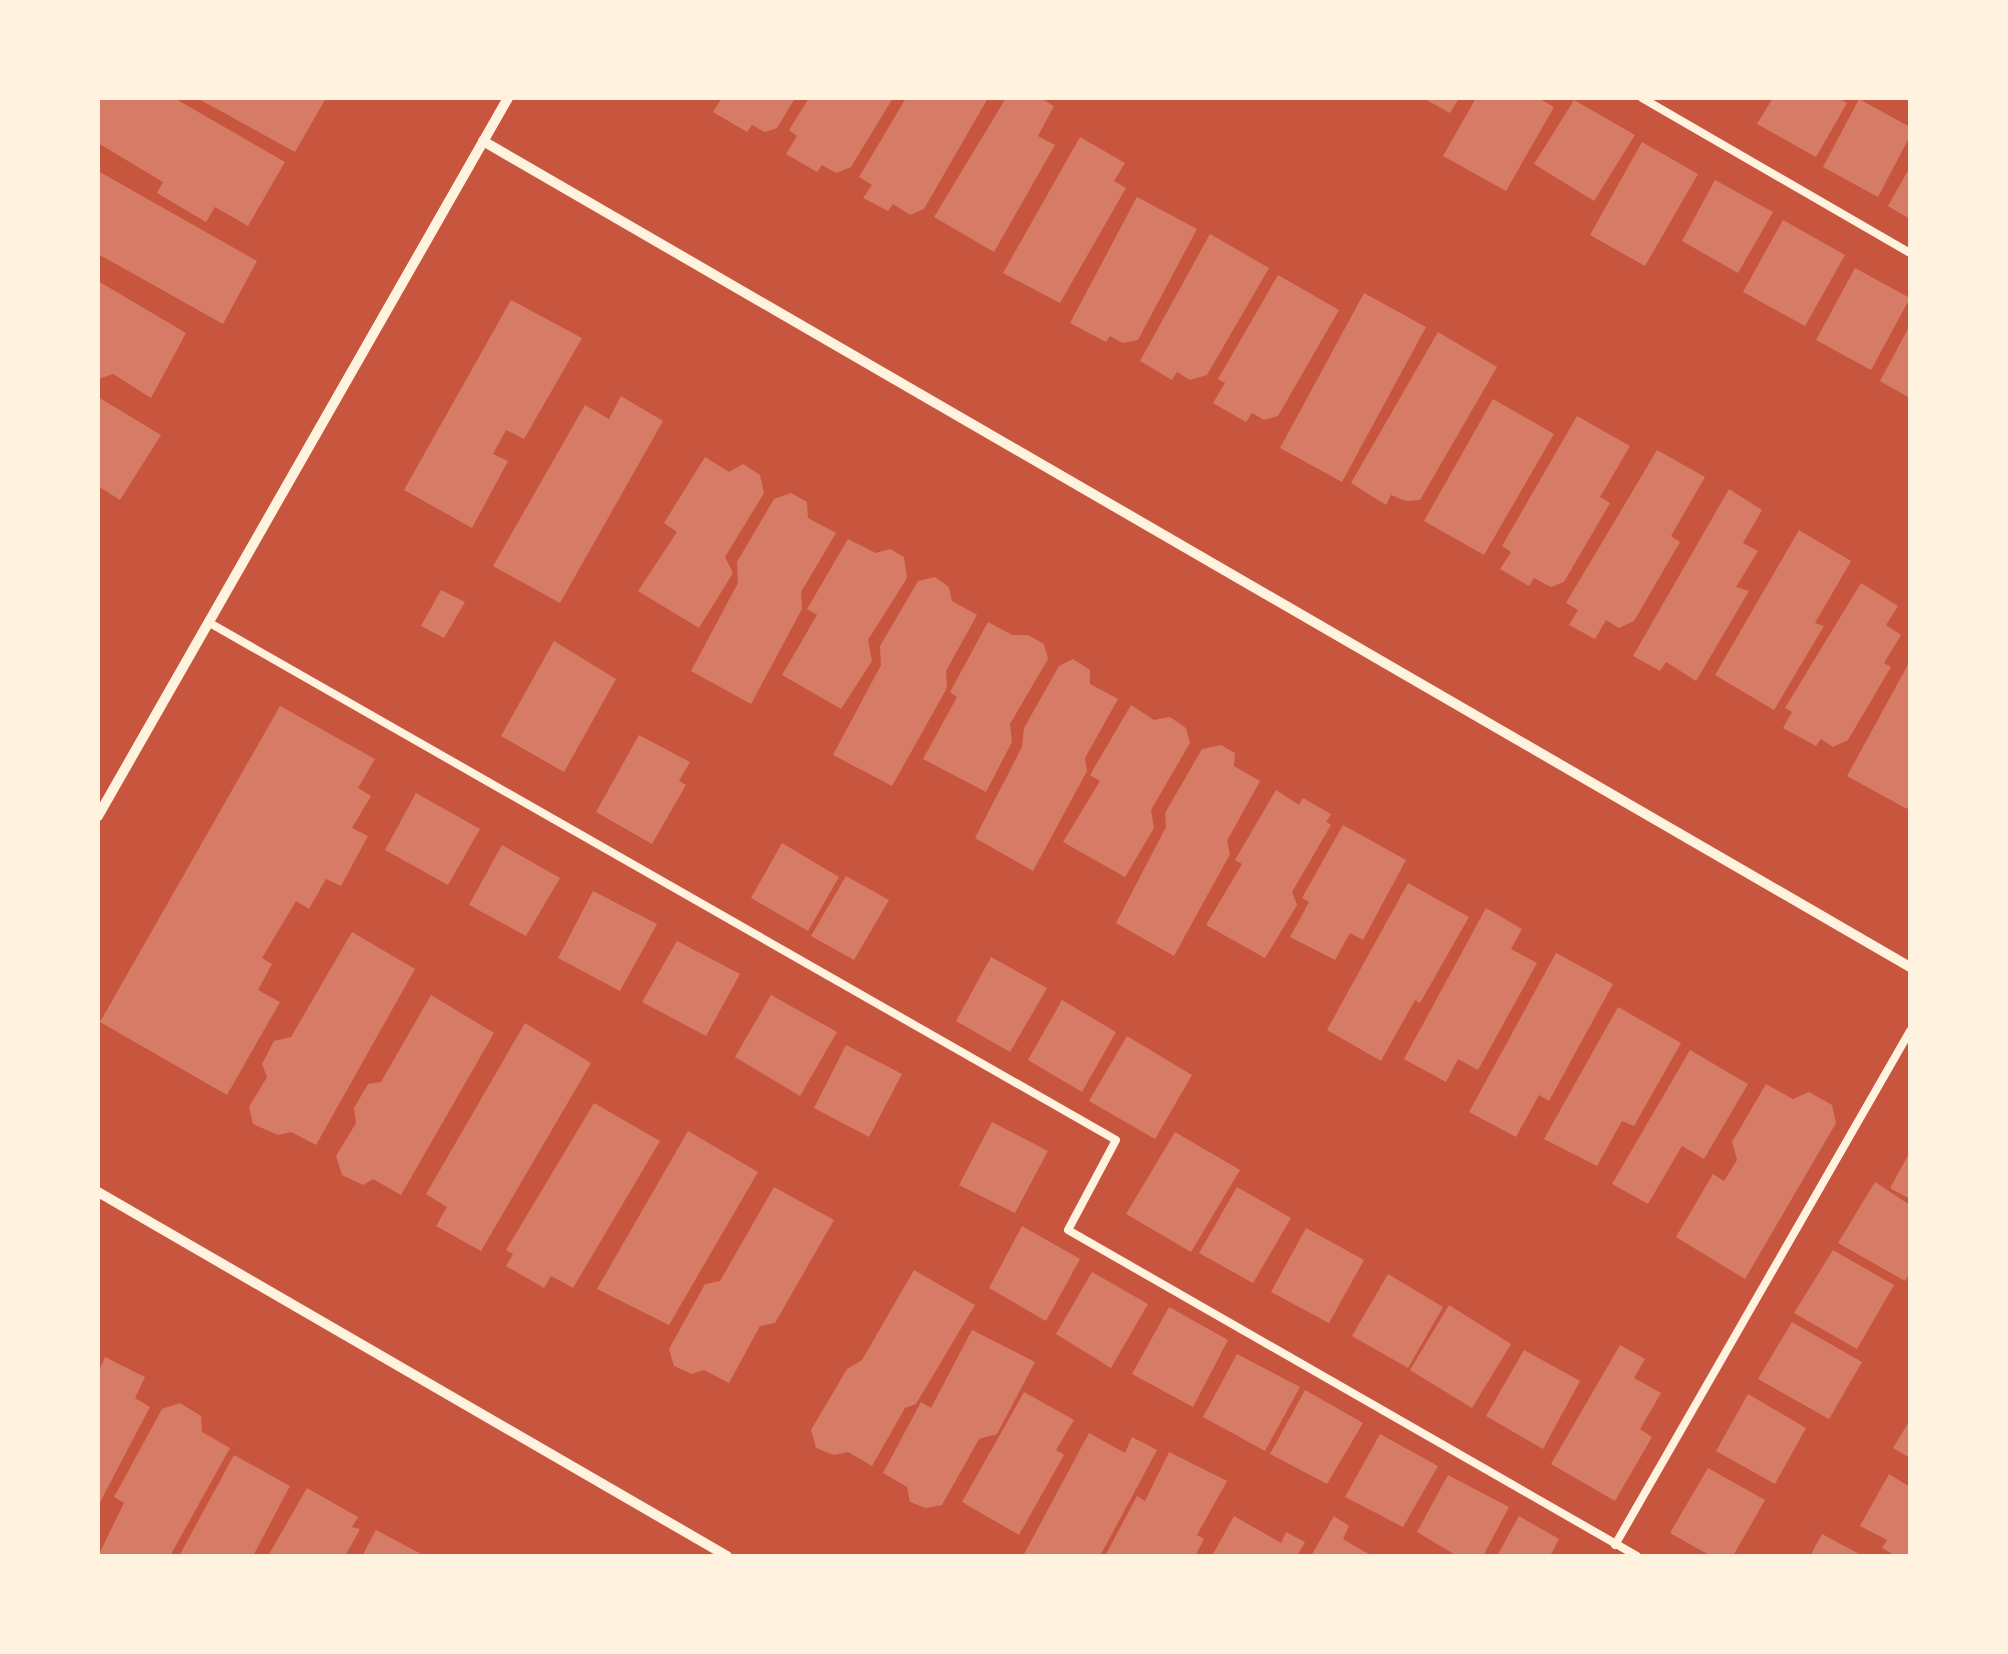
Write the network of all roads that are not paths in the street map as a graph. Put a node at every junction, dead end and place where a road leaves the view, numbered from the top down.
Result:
1 (508, 98) edge
2 (1642, 98) edge
3 (483, 141) junction
4 (1910, 253) edge
5 (208, 622) junction
6 (98, 816) edge
7 (1910, 967) edge
8 (1910, 1031) edge
9 (98, 1192) edge
10 (1615, 1544) junction
11 (727, 1556) edge
12 (1637, 1556) edge

1 - 3 street
2 - 4 lane
3 - 5 street
3 - 7 street
5 - 6 street
5 - 10 lane
8 - 10 lane
9 - 11 street
10 - 12 lane

